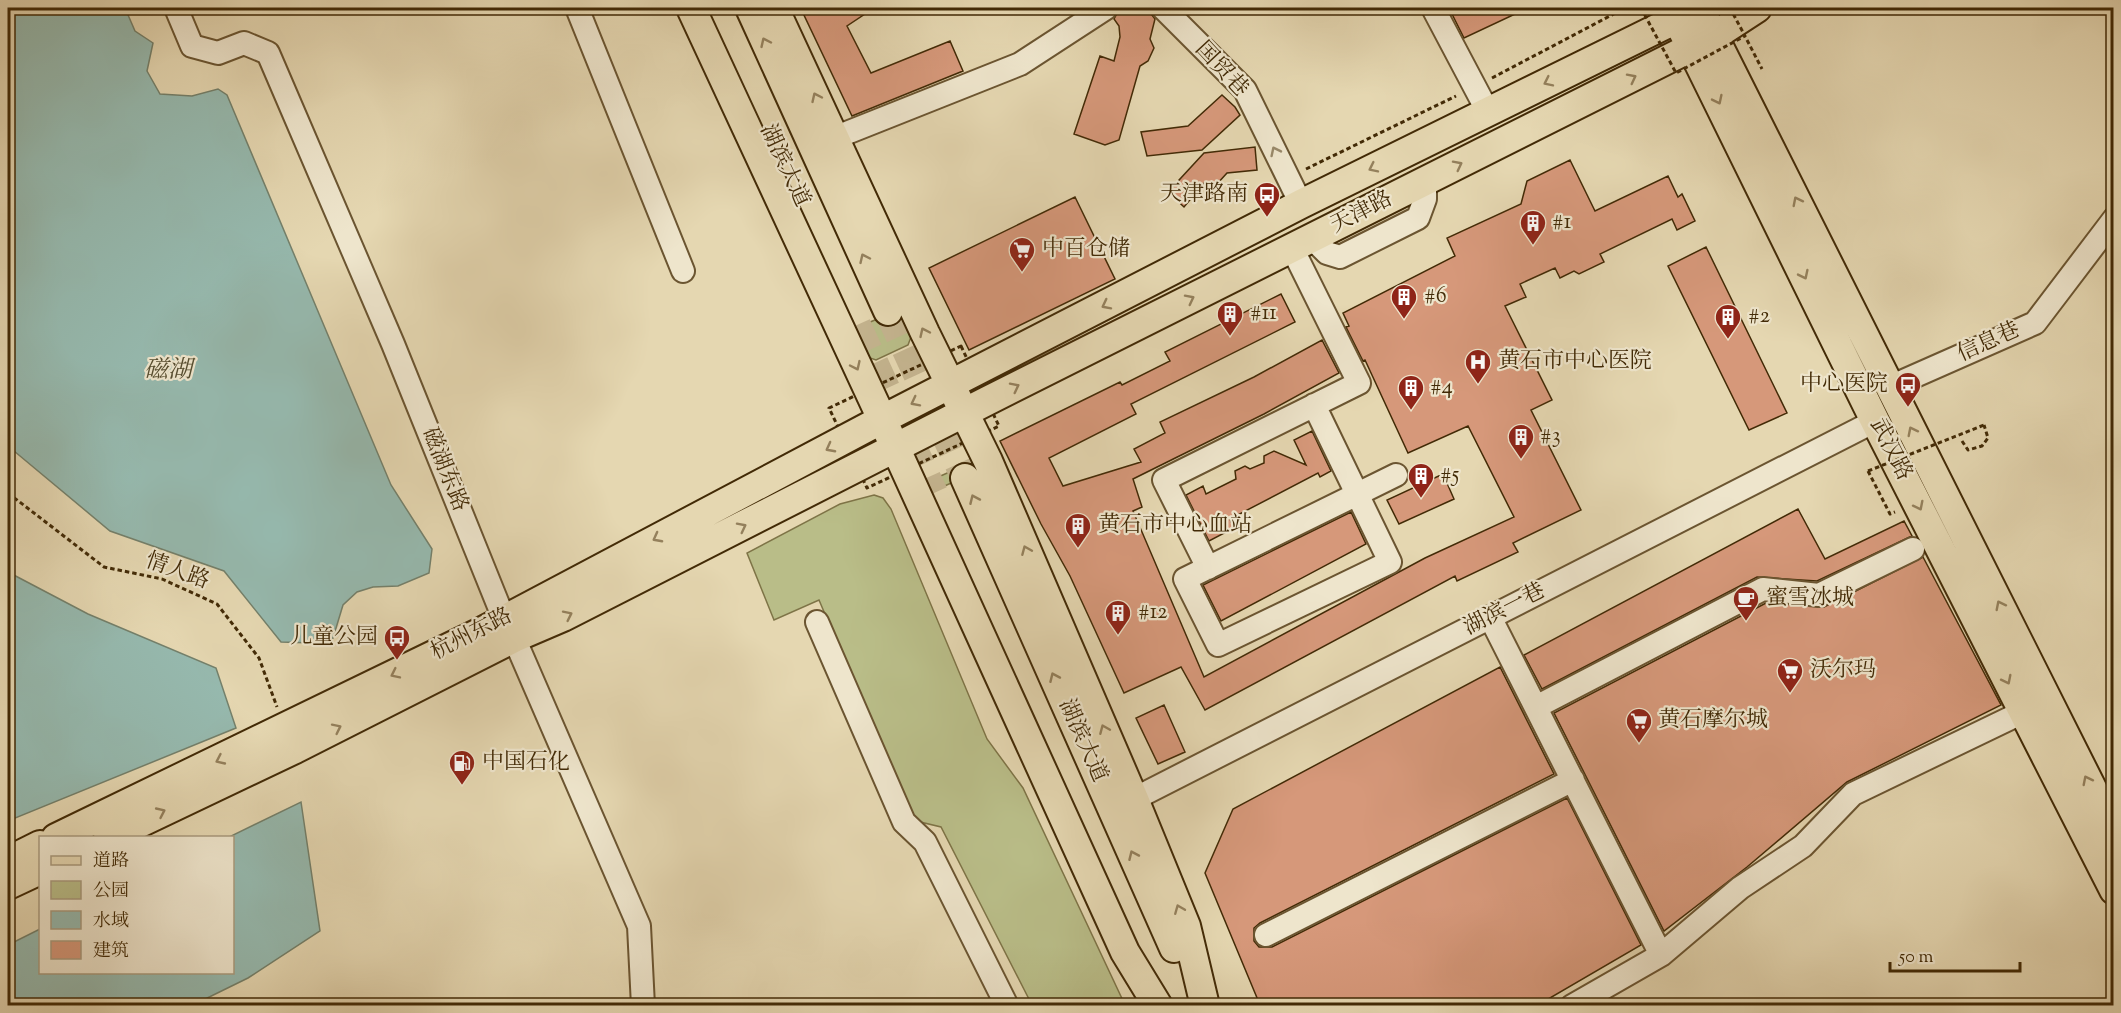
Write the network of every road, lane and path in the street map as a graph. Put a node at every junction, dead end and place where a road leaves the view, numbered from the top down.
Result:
1 (176, 8) edge
2 (577, 8) edge
3 (691, 8) edge
4 (712, 8) edge
5 (750, 8) edge
6 (1106, 8) edge
7 (1163, 8) edge
8 (1433, 8) edge
9 (1625, 8) edge
10 (1641, 8) edge
11 (1730, 8) edge
12 (779, 9) edge
13 (1688, 10) edge
14 (1755, 19) edge
15 (1745, 36) junction
16 (1703, 42) junction
17 (1762, 69) dead end
18 (1676, 73) junction
19 (1667, 78) dead end
20 (1682, 82) dead end
21 (1474, 88) junction
22 (1488, 112) junction
23 (834, 138) junction
24 (1288, 178) junction
25 (1301, 204) junction
26 (2114, 219) edge
27 (1302, 243) junction
28 (683, 271) dead end
29 (888, 311) tunnel mouth
30 (857, 325) tunnel mouth
31 (949, 384) junction
32 (1890, 387) junction
33 (1314, 405) junction
34 (963, 413) junction
35 (881, 420) junction
36 (1875, 421) junction
37 (1962, 441) dead end
38 (895, 447) junction
39 (1396, 476) dead end
40 (965, 478) tunnel mouth
41 (8, 493) edge
42 (934, 493) tunnel mouth
43 (1357, 494) junction
44 (1890, 514) dead end
45 (1913, 549) dead end
46 (1208, 568) junction
47 (1490, 617) junction
48 (817, 622) dead end
49 (509, 629) junction
50 (1536, 707) junction
51 (2023, 712) junction
52 (285, 729) junction
53 (1573, 780) junction
54 (1134, 798) junction
55 (2110, 815) edge
56 (58, 836) edge
57 (110, 836) edge
58 (39, 846) edge
59 (8, 861) edge
60 (39, 870) edge
61 (8, 885) edge
62 (2114, 890) edge
63 (1266, 935) dead end
64 (1661, 955) junction
65 (643, 1005) edge
66 (1007, 1005) edge
67 (1158, 1005) edge
68 (1167, 1005) edge
69 (1198, 1005) edge
70 (1205, 1005) edge
71 (1572, 1005) edge

1 - 49 street, 磁湖东路
2 - 28 street
3 -> 35 main road
4 - 30 main road, 湖滨大道
29 -> 5 main road, 湖滨大道
6 - 23 street
24 -> 7 street, 国贸巷
8 - 21 street
9 - 21 path
10 - 18 path, bridge
11 - 15 path, bridge
23 -> 12 main road
13 - 16 main road, 武汉路
13 -> 22 main road, 天津路
14 - 15 path
14 - 16 main road, 天津路
15 - 17 path
15 - 18 path, bridge
27 -> 16 main road, 天津路
32 -> 16 main road, 武汉路
16 -> 36 main road, 武汉路
18 - 19 path
18 - 20 path
21 - 22 street
21 - 24 path
22 -> 25 main road, 天津路
31 -> 23 main road
24 - 25 street, 国贸巷
25 -> 31 main road, 天津路
26 - 32 street, 信息巷
27 - 33 street
34 -> 27 main road, 天津路
31 - 34 main road
31 -> 35 main road, 天津路
55 -> 32 main road, 武汉路
33 - 43 street
33 - 46 street
34 - 38 main road, 杭州东路
54 -> 34 main road
35 - 38 main road
35 -> 49 main road, 杭州东路
36 - 47 street, 湖滨一巷
36 -> 51 main road, 武汉路
37 - 44 path, bridge
49 -> 38 main road, 杭州东路
38 - 67 main road
39 - 43 street
69 -> 40 main road, 湖滨大道
41 - 52 path, 情人路
42 - 68 main road, 湖滨大道
43 - 46 street
43 - 46 street
45 - 50 street
47 - 50 street
47 - 54 street, 湖滨一巷
48 - 66 street
49 -> 52 main road, 杭州东路
57 -> 49 main road, 杭州东路
49 - 65 street, 磁湖东路
50 - 53 street
51 - 62 main road, 武汉路
51 - 64 street
52 -> 56 main road, 杭州东路
53 - 63 street
53 - 64 street
70 -> 54 main road
58 - 59 main road
60 - 61 main road
64 - 71 street

